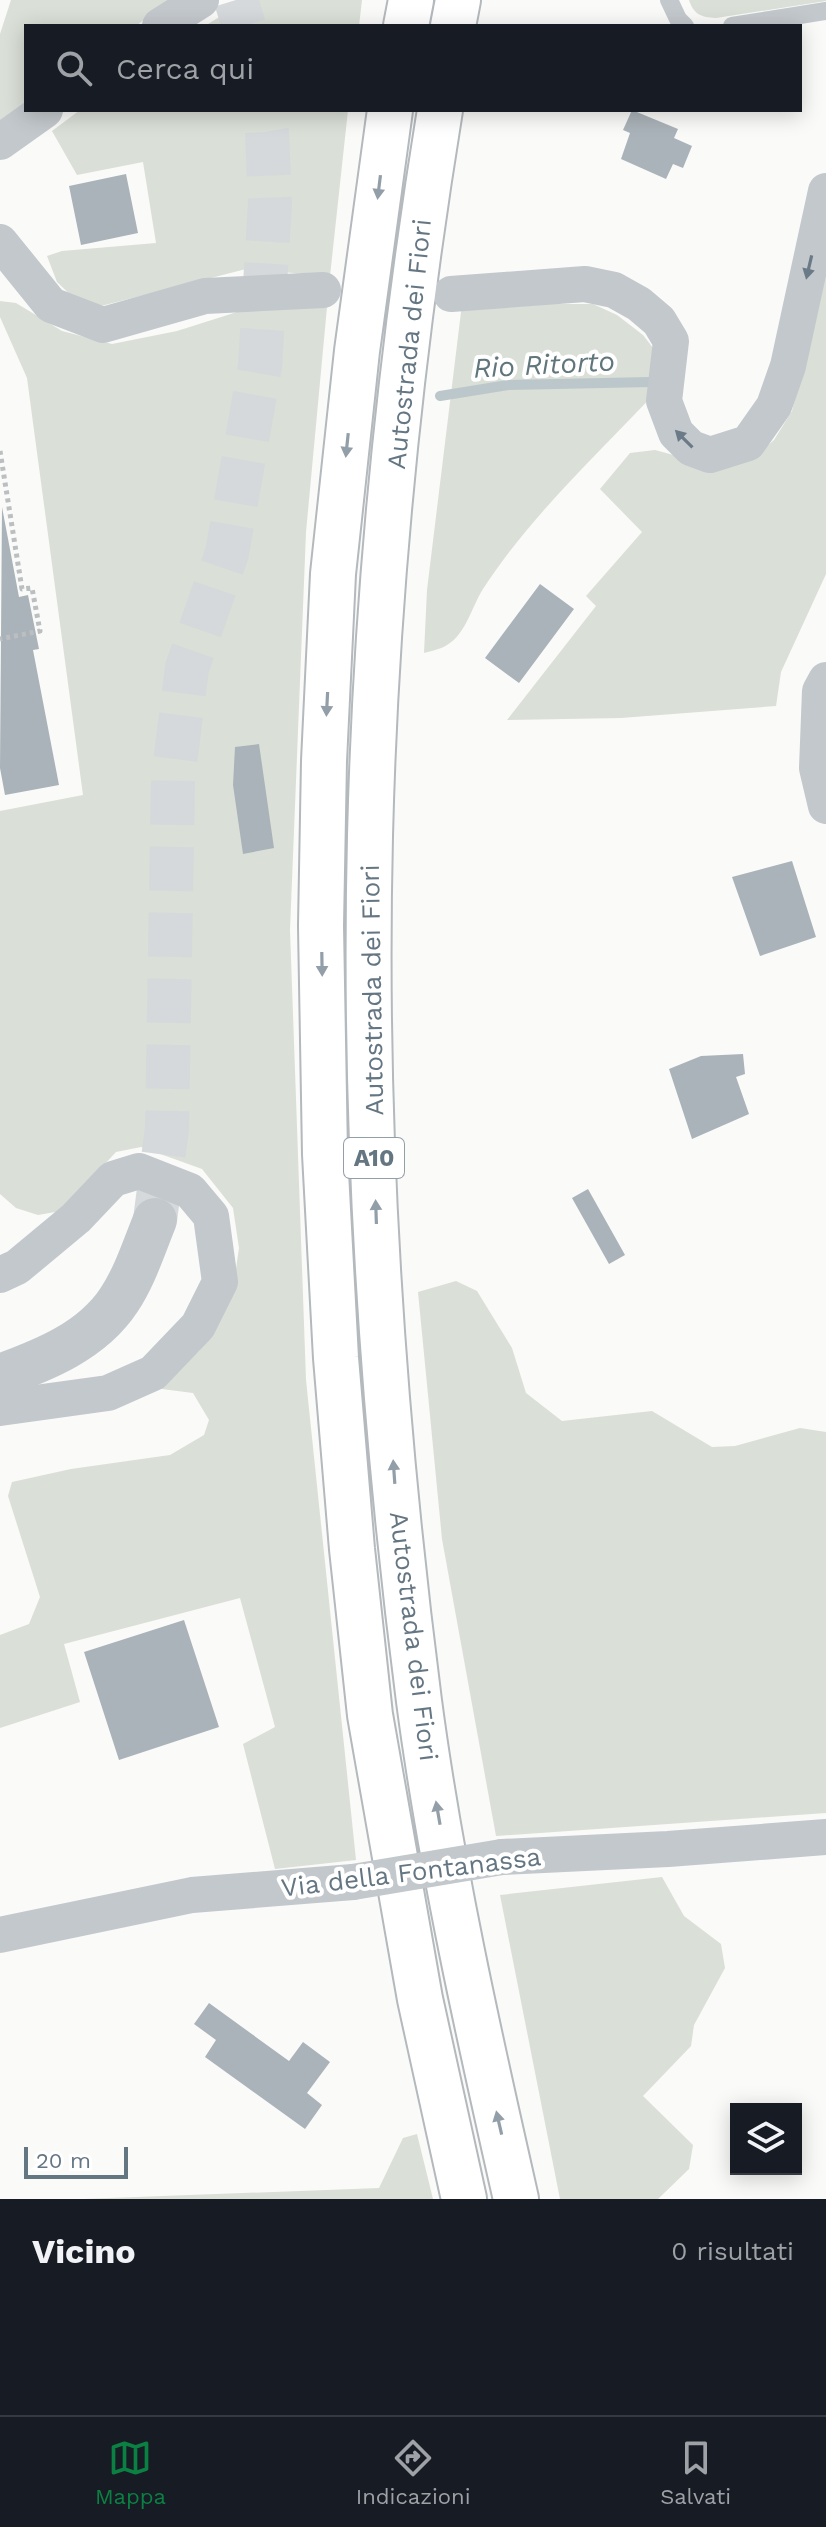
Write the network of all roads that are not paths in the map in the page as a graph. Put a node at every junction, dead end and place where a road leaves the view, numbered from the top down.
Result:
1 (201, 0) edge
2 (411, 0) edge
3 (458, 0) edge
4 (669, 0) edge
5 (826, 11) edge
6 (163, 24) edge
7 (406, 24) edge
8 (453, 24) edge
9 (683, 24) edge
10 (745, 24) edge
11 (42, 112) edge
12 (390, 112) edge
13 (440, 112) edge
14 (0, 142) edge
15 (826, 191) edge
16 (0, 242) edge
17 (323, 290) dead end
18 (451, 294) dead end
19 (826, 680) edge
20 (826, 806) edge
21 (155, 1220) tunnel mouth
22 (0, 1275) edge
23 (0, 1376) edge
24 (0, 1408) edge
25 (826, 1837) edge
26 (0, 1935) edge
27 (464, 2199) edge
28 (516, 2199) edge

1 - 6 street
2 - 7 highway
3 - 8 highway
4 - 9 lane
5 - 10 lane
11 - 14 street
12 -> 27 highway, Autostrada dei Fiori / A10
28 -> 13 highway, Autostrada dei Fiori / A10
15 -> 18 street
16 - 17 street
19 - 20 street
21 - 23 street
22 - 24 street
25 - 26 street, Via della Fontanassa, bridge

